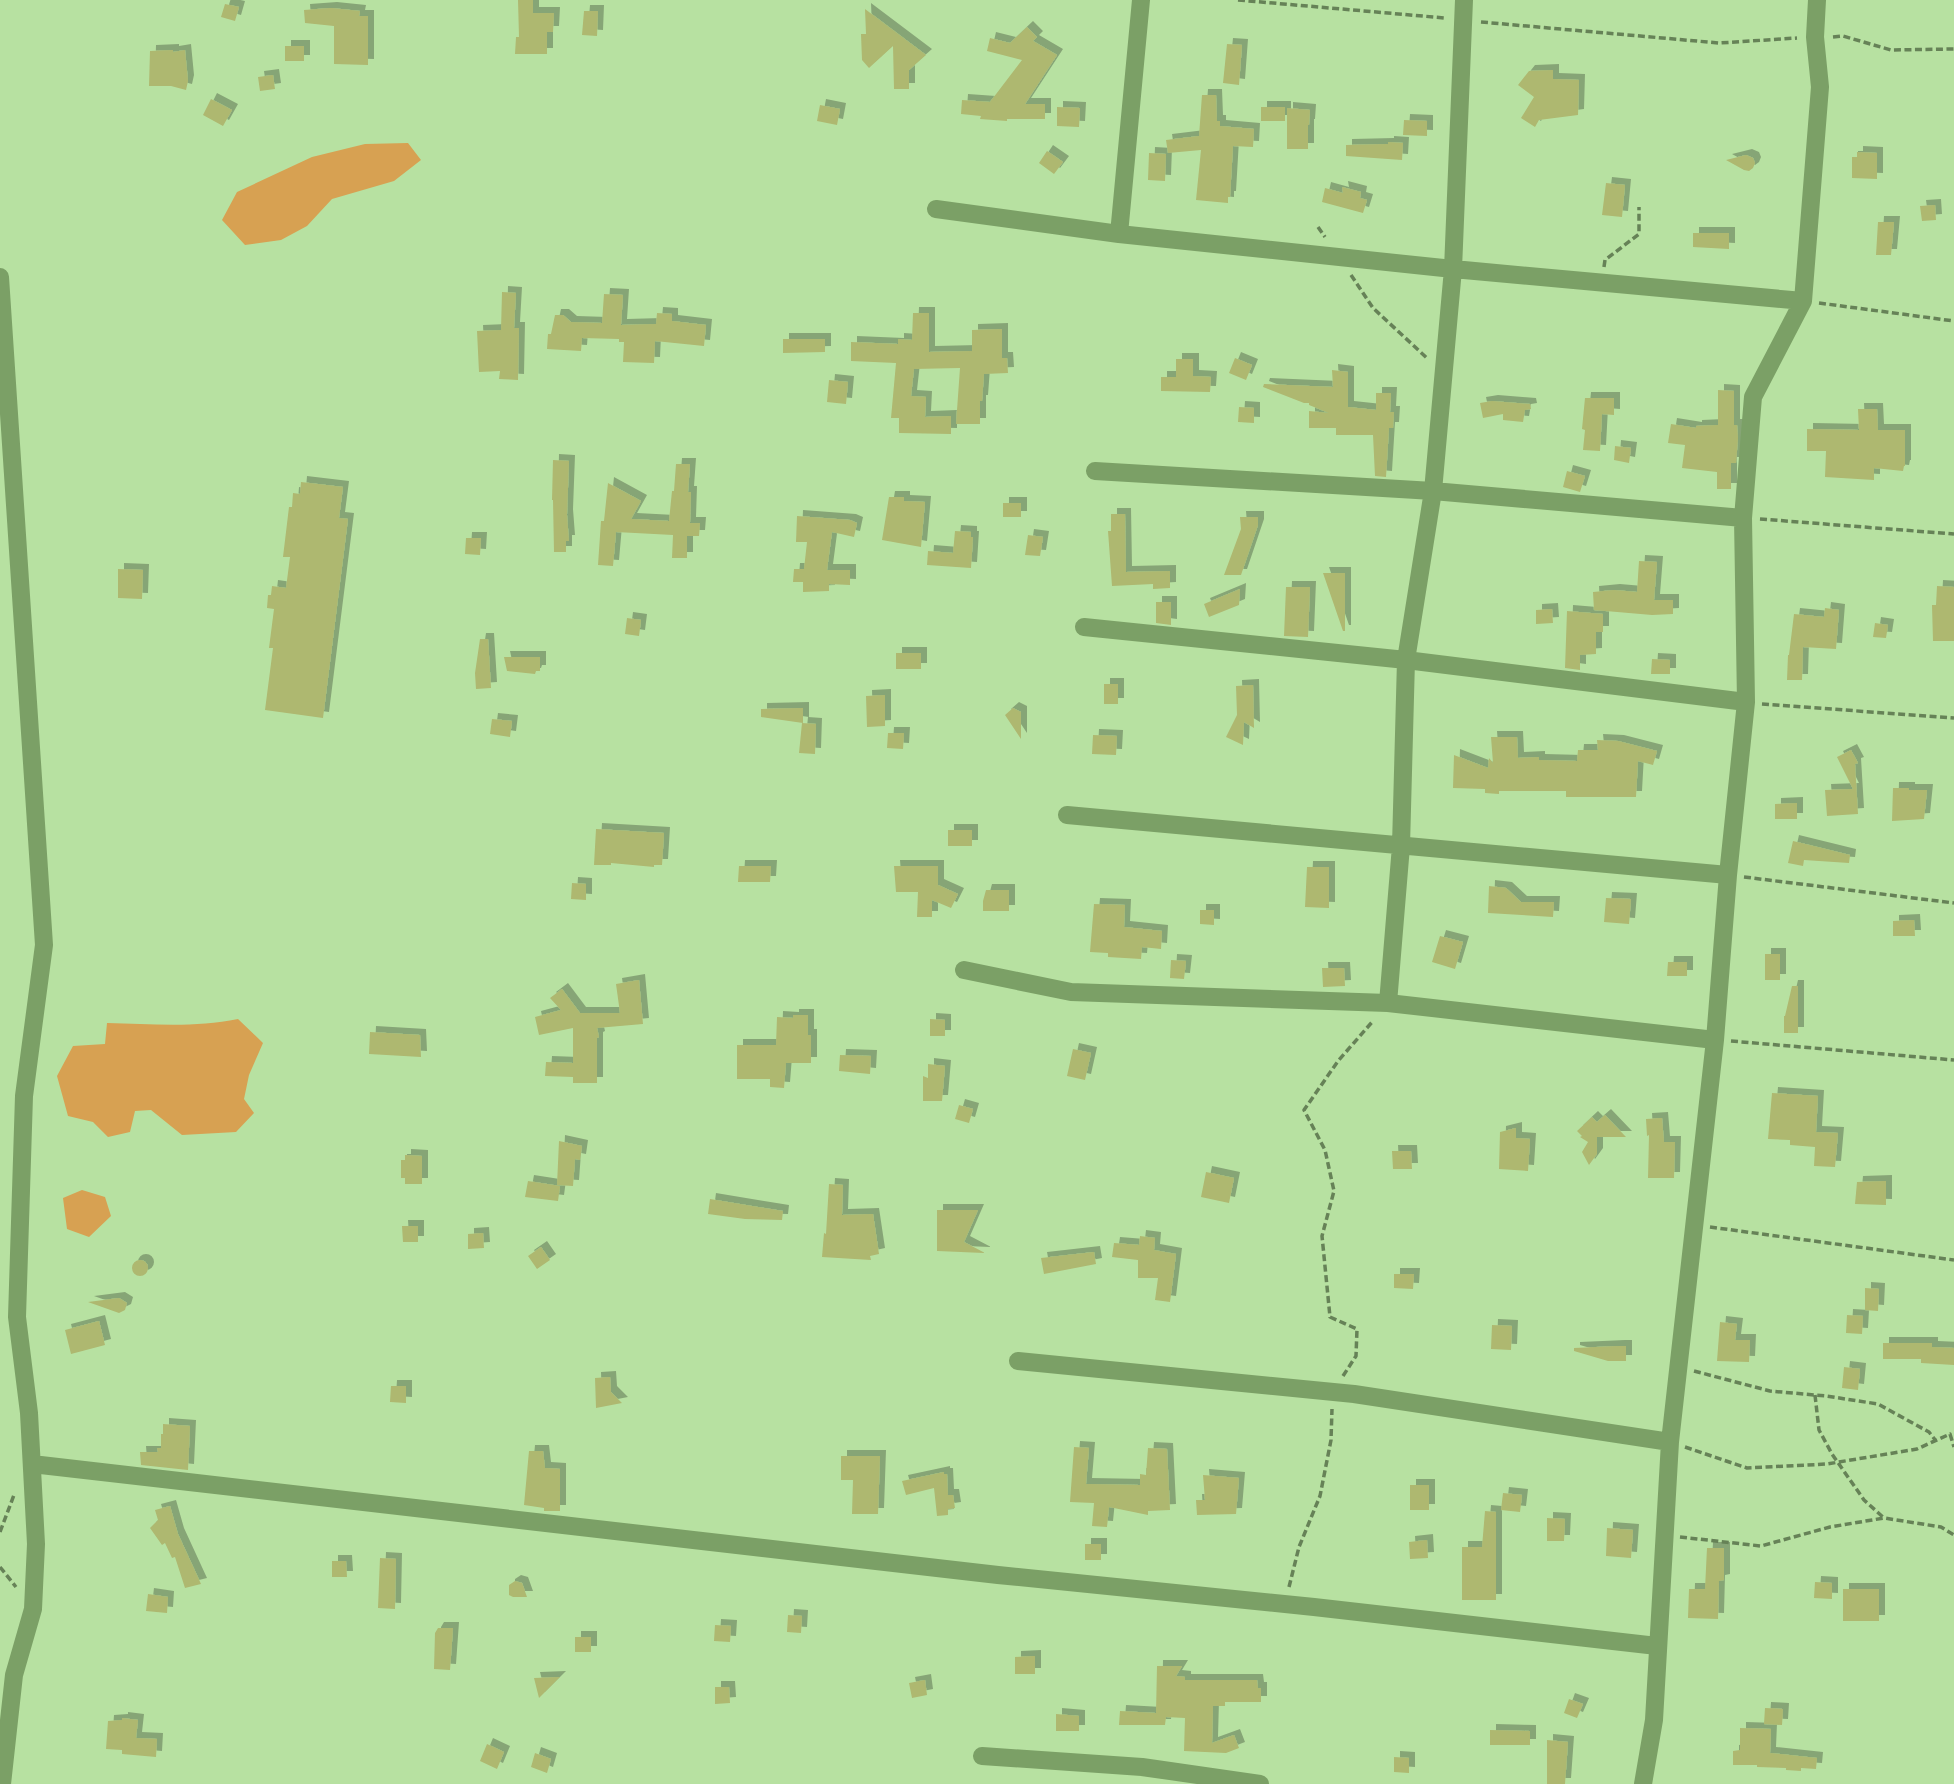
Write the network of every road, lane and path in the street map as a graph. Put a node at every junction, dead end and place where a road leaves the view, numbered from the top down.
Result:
1 (1140, 0) edge
2 (1238, 0) edge
3 (1464, 0) edge
4 (1817, 0) edge
5 (1462, 20) junction
6 (1815, 37) junction
7 (1954, 50) edge
8 (1639, 207) dead end
9 (936, 209) dead end
10 (1318, 227) dead end
11 (1119, 234) junction
12 (1338, 257) junction
13 (1453, 270) junction
14 (0, 277) edge
15 (1602, 283) junction
16 (1803, 301) junction
17 (1954, 321) edge
18 (1444, 375) junction
19 (1095, 471) dead end
20 (1433, 491) junction
21 (1744, 518) junction
22 (1954, 534) edge
23 (1084, 627) dead end
24 (1406, 660) junction
25 (1746, 702) junction
26 (1954, 718) edge
27 (1067, 815) dead end
28 (1401, 846) junction
29 (1728, 875) junction
30 (1954, 903) edge
31 (964, 971) dead end
32 (1388, 1003) junction
33 (1715, 1040) junction
34 (1954, 1060) edge
35 (1694, 1224) junction
36 (1954, 1260) edge
37 (1018, 1361) dead end
38 (1678, 1367) junction
39 (1333, 1392) junction
40 (1815, 1395) junction
41 (1936, 1441) junction
42 (1670, 1442) junction
43 (1954, 1447) edge
44 (1837, 1463) junction
45 (32, 1464) junction
46 (1884, 1518) junction
47 (1954, 1535) edge
48 (1664, 1536) junction
49 (1284, 1604) junction
50 (1657, 1646) junction
51 (982, 1756) dead end
52 (2, 1784) edge
53 (1260, 1784) edge
54 (1643, 1784) edge

1 - 11 street
2 - 5 path
3 - 5 street
4 - 6 street
5 - 6 path
5 - 13 street
6 - 7 path
6 - 16 street
8 - 15 path
9 - 11 street
10 - 12 path
11 - 12 street
12 - 13 street
12 - 18 path
13 - 15 street
13 - 18 street
14 - 45 street
15 - 16 street
16 - 17 path
16 - 21 street
18 - 20 street
19 - 20 street
20 - 21 street
20 - 24 street
21 - 22 path
21 - 25 street
23 - 24 street
24 - 25 street
24 - 28 street
25 - 26 path
25 - 29 street
27 - 28 street
28 - 29 street
28 - 32 street
29 - 30 path
29 - 33 street
31 - 32 street
32 - 33 street
32 - 39 path
33 - 34 path
33 - 35 street
35 - 36 path
35 - 38 street
37 - 39 street
38 - 40 path
38 - 42 street
39 - 42 street
39 - 49 path
40 - 41 path
40 - 44 path
41 - 43 path
41 - 44 path
42 - 44 path
42 - 48 street
44 - 46 path
45 - 49 street
45 - 52 street
46 - 47 path
46 - 48 path
48 - 50 street
49 - 50 street
50 - 54 street
51 - 53 street

